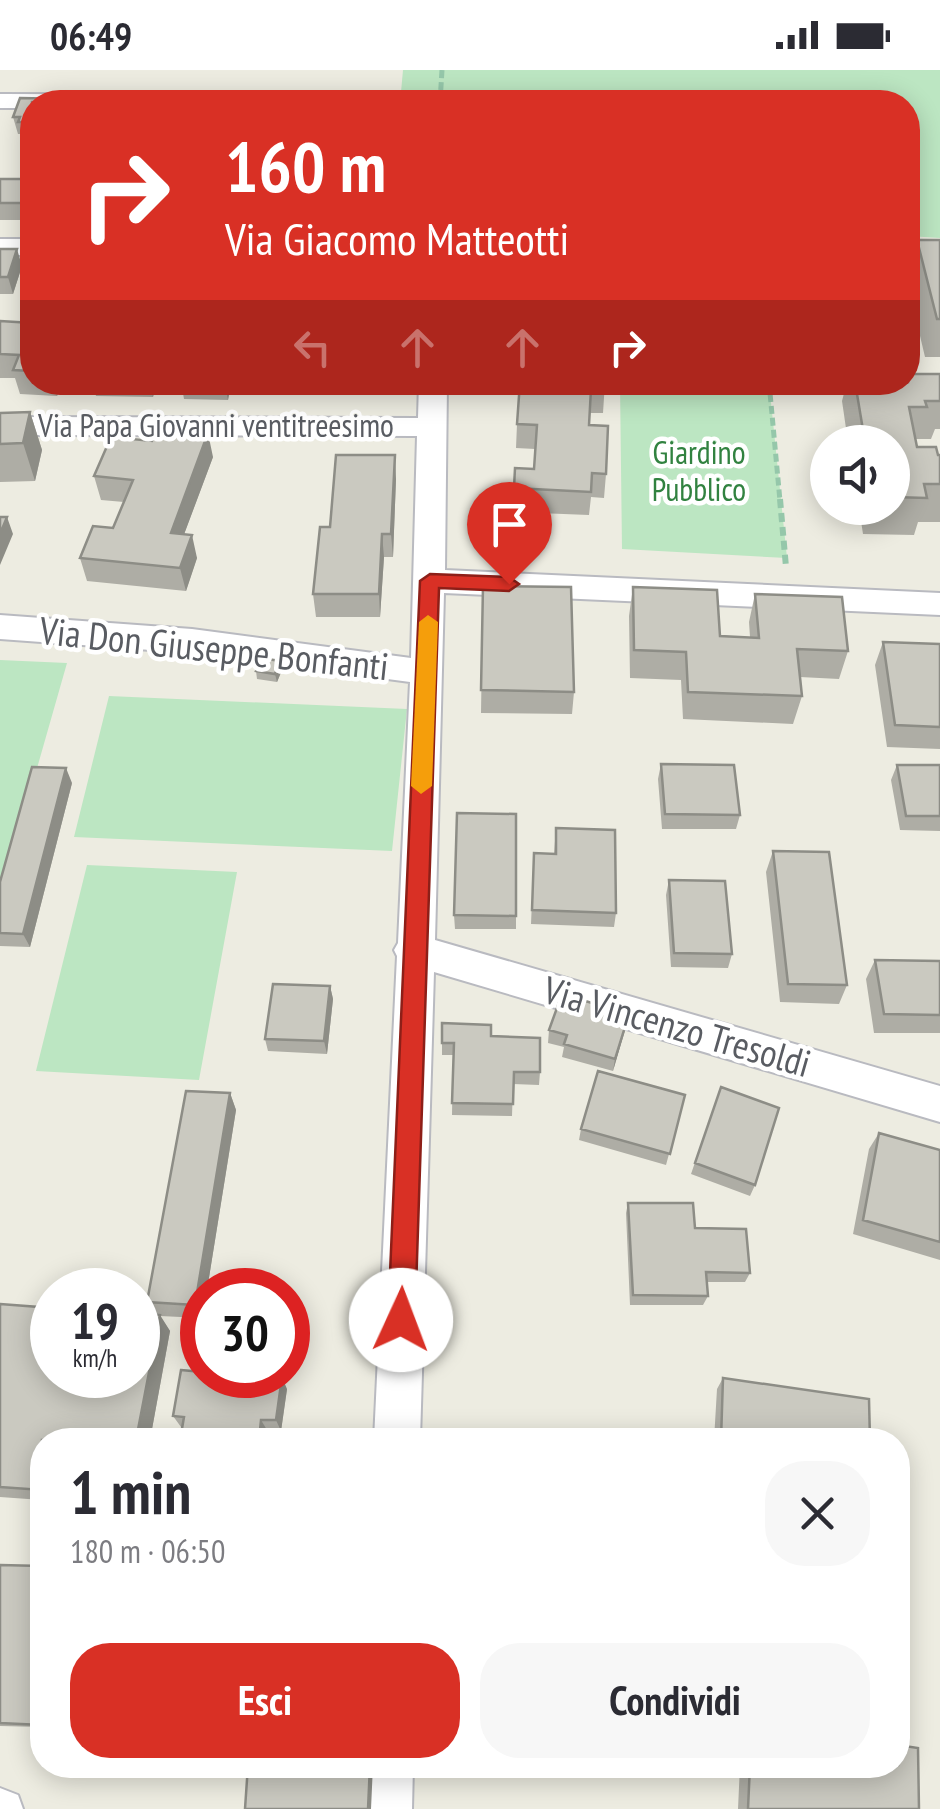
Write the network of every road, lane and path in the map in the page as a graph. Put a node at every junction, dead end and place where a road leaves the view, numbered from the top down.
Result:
1 (433, 395) edge
2 (771, 395) edge
3 (0, 426) edge
4 (432, 427) junction
5 (786, 567) dead end
6 (430, 581) junction
7 (940, 604) edge
8 (0, 627) edge
9 (427, 672) junction
10 (413, 950) junction
11 (940, 1104) edge
12 (398, 1428) edge
13 (387, 1778) edge
14 (386, 1809) edge

1 - 4 street
2 - 5 path
3 - 4 street, Via Papa Giovanni ventitreesimo
4 - 6 street
6 - 7 street
6 - 9 street
8 - 9 street, Via Don Giuseppe Bonfanti
9 - 10 street
10 - 11 street, Via Vincenzo Tresoldi
10 - 12 street
13 - 14 street

